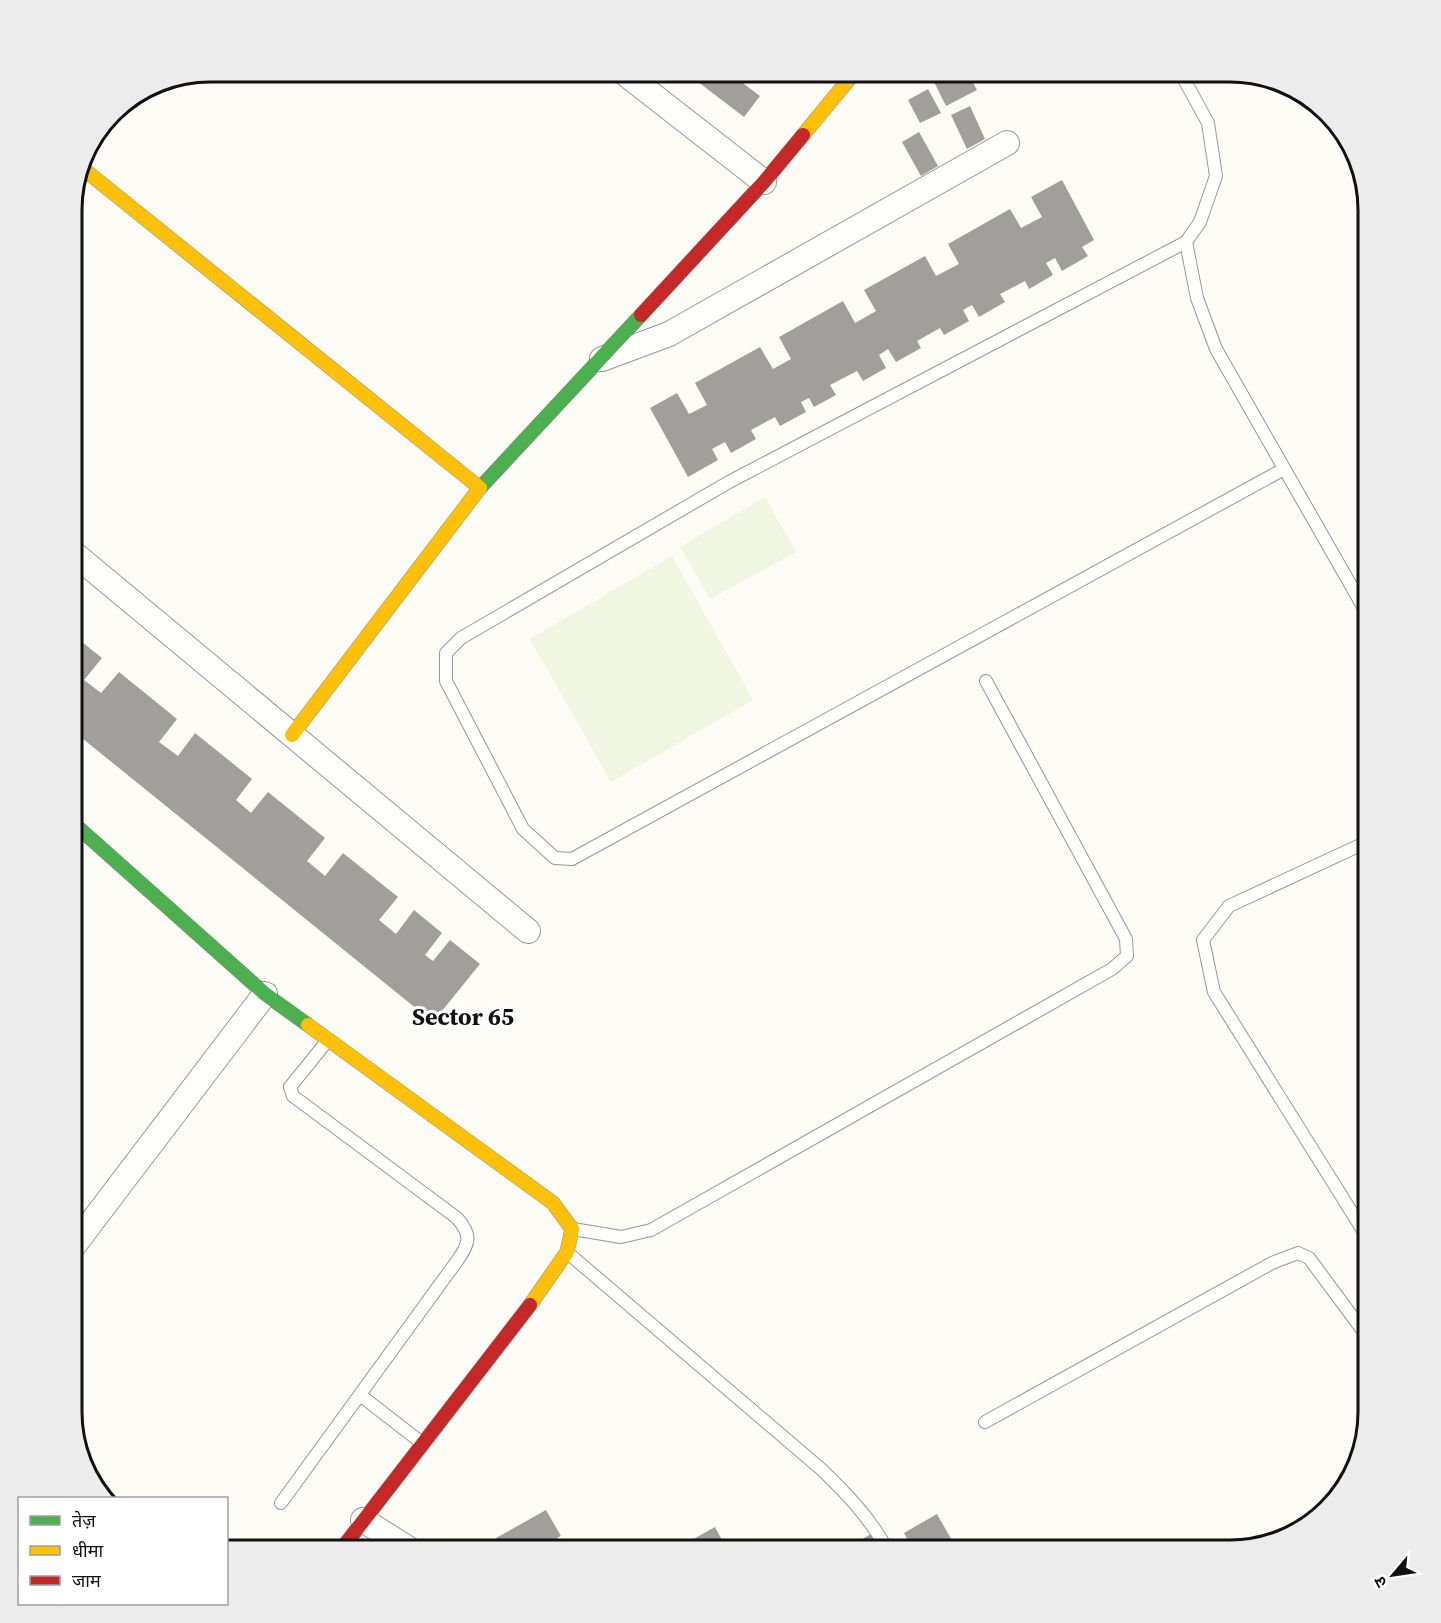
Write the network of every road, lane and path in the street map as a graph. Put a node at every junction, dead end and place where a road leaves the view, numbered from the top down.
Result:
1 (653, 82) edge
2 (846, 83) edge
3 (1186, 83) edge
4 (1007, 143) dead end
5 (88, 173) edge
6 (764, 182) junction
7 (1186, 242) junction
8 (599, 360) junction
9 (1284, 469) junction
10 (480, 488) junction
11 (83, 561) edge
12 (1358, 598) edge
13 (986, 681) dead end
14 (292, 735) junction
15 (83, 832) edge
16 (1358, 846) edge
17 (528, 931) dead end
18 (266, 994) junction
19 (328, 1040) junction
20 (1358, 1222) edge
21 (572, 1229) junction
22 (83, 1234) edge
23 (567, 1252) junction
24 (1358, 1324) edge
25 (360, 1395) junction
26 (985, 1422) dead end
27 (423, 1444) junction
28 (281, 1503) dead end
29 (363, 1520) junction
30 (348, 1540) edge
31 (395, 1540) edge
32 (882, 1540) edge

1 - 6 street
2 - 6 street
3 - 7 lane
4 - 8 street
5 - 10 street
6 - 8 street
7 - 9 lane
7 - 9 lane
8 - 10 street
9 - 12 lane
10 - 14 street
11 - 14 street
13 - 21 lane
14 - 17 street
15 - 18 street
16 - 20 lane
18 - 19 street
18 - 22 street
19 - 21 street
19 - 25 lane
21 - 23 street
23 - 27 street
23 - 32 lane
24 - 26 lane
25 - 27 lane
25 - 28 lane
27 - 29 street
29 - 30 street
29 - 31 street

